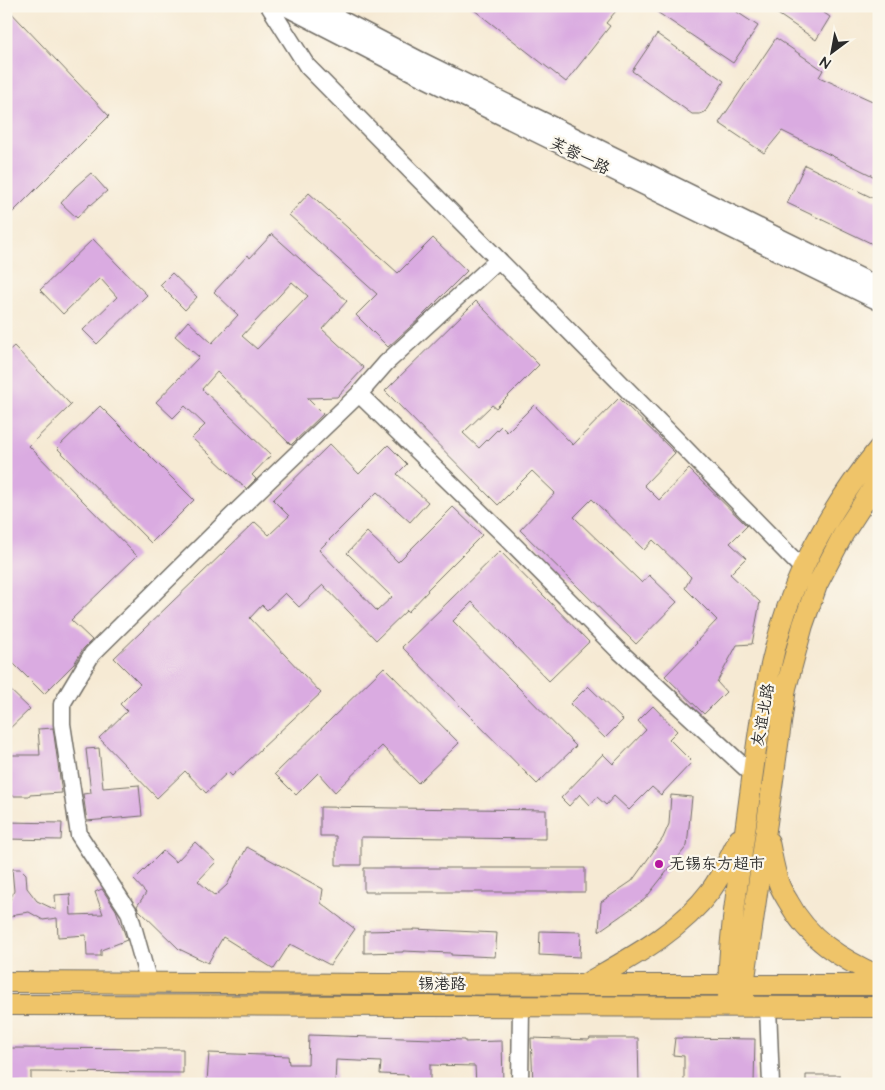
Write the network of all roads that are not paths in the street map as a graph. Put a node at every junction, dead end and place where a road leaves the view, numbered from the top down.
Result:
1 (269, 6) edge
2 (283, 6) edge
3 (316, 6) edge
4 (498, 260) junction
5 (879, 286) edge
6 (879, 302) edge
7 (359, 394) junction
8 (879, 448) edge
9 (879, 479) edge
10 (802, 568) junction
11 (753, 775) junction
12 (746, 824) junction
13 (766, 831) junction
14 (879, 976) edge
15 (6, 982) edge
16 (149, 983) junction
17 (584, 985) junction
18 (736, 985) junction
19 (879, 985) edge
20 (6, 1005) edge
21 (521, 1007) junction
22 (736, 1007) junction
23 (768, 1007) junction
24 (879, 1007) edge
25 (520, 1084) edge
26 (771, 1084) edge

1 - 4 street
2 - 6 street, 芙蓉一路
3 - 5 street, 芙蓉一路
4 - 7 street
4 - 10 street
7 - 11 street
7 - 16 street
8 - 10 main road, 友谊北路
9 - 13 main road, 友谊北路
10 - 11 main road, 友谊北路
11 - 12 main road, 友谊北路
12 - 17 main road
12 - 18 main road, 友谊北路
13 - 14 main road
13 - 18 main road, 友谊北路
15 - 16 main road, 锡港路
16 - 17 main road, 锡港路
17 - 18 main road, 锡港路
18 - 19 main road, 锡港路
18 - 22 main road, 友谊北路
20 - 21 main road, 锡港路
21 - 22 main road, 锡港路
21 - 25 street
22 - 23 main road, 锡港路
23 - 24 main road, 锡港路
23 - 26 street

